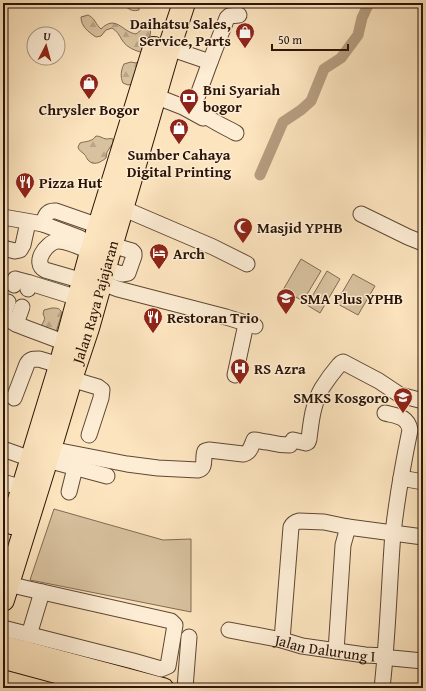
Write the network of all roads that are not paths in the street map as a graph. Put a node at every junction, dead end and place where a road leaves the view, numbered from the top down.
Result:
1 (168, 3) edge
2 (184, 3) edge
3 (239, 15) dead end
4 (169, 48) junction
5 (210, 62) junction
6 (155, 96) junction
7 (122, 208) junction
8 (361, 214) dead end
9 (3, 217) edge
10 (28, 222) junction
11 (99, 241) junction
12 (423, 243) edge
13 (3, 248) edge
14 (247, 264) dead end
15 (91, 282) junction
16 (18, 283) edge
17 (15, 304) dead end
18 (8, 319) edge
19 (66, 343) junction
20 (68, 371) junction
21 (235, 375) dead end
22 (14, 398) dead end
23 (423, 401) edge
24 (385, 413) dead end
25 (89, 435) dead end
26 (3, 450) edge
27 (42, 456) junction
28 (75, 468) junction
29 (107, 476) dead end
30 (402, 478) junction
31 (423, 482) edge
32 (12, 485) edge
33 (69, 492) dead end
34 (348, 527) junction
35 (393, 533) junction
36 (423, 536) edge
37 (3, 551) edge
38 (5, 592) edge
39 (42, 592) junction
40 (3, 628) edge
41 (229, 630) dead end
42 (29, 635) junction
43 (189, 637) dead end
44 (282, 640) junction
45 (3, 645) edge
46 (336, 651) junction
47 (386, 656) junction
48 (3, 659) edge
49 (423, 661) edge
50 (77, 684) edge
51 (110, 688) edge
52 (164, 688) edge
53 (185, 688) edge
54 (382, 688) edge

1 - 11 highway, Jalan Raya Pajajaran
2 - 4 highway, Jalan Raya Pajajaran
3 - 5 street
4 - 5 street
4 - 6 highway, Jalan Raya Pajajaran
5 - 6 street
6 - 7 highway, Jalan Raya Pajajaran
7 - 11 highway, Jalan Raya Pajajaran
7 - 14 street
8 - 12 street
9 - 10 street
10 - 11 street
10 - 13 street
11 - 15 highway, Jalan Raya Pajajaran
11 - 15 street
11 - 15 street
15 - 16 street
15 - 19 highway, Jalan Raya Pajajaran
15 - 20 highway, Jalan Raya Pajajaran
15 - 21 street
17 - 18 street
18 - 19 street
19 - 20 highway, Jalan Raya Pajajaran
20 - 22 street
20 - 25 street
20 - 27 highway, Jalan Raya Pajajaran
23 - 27 street
24 - 30 street
26 - 27 street
27 - 28 street
27 - 32 highway, Jalan Raya Pajajaran
27 - 38 highway, Jalan Raya Pajajaran
28 - 29 street
28 - 33 street
30 - 31 street
30 - 35 street
32 - 37 highway, Jalan Raya Pajajaran
34 - 35 street
34 - 44 street
34 - 46 street
35 - 36 street
35 - 47 street
38 - 39 street
39 - 42 street
39 - 42 street
40 - 42 street
41 - 44 street, Jalan Dalurung I
43 - 53 street
44 - 46 street, Jalan Dalurung I
45 - 52 main road
46 - 47 street, Jalan Dalurung I
47 - 49 street, Jalan Dalurung I
47 - 54 street
48 - 50 main road
50 - 51 main road

